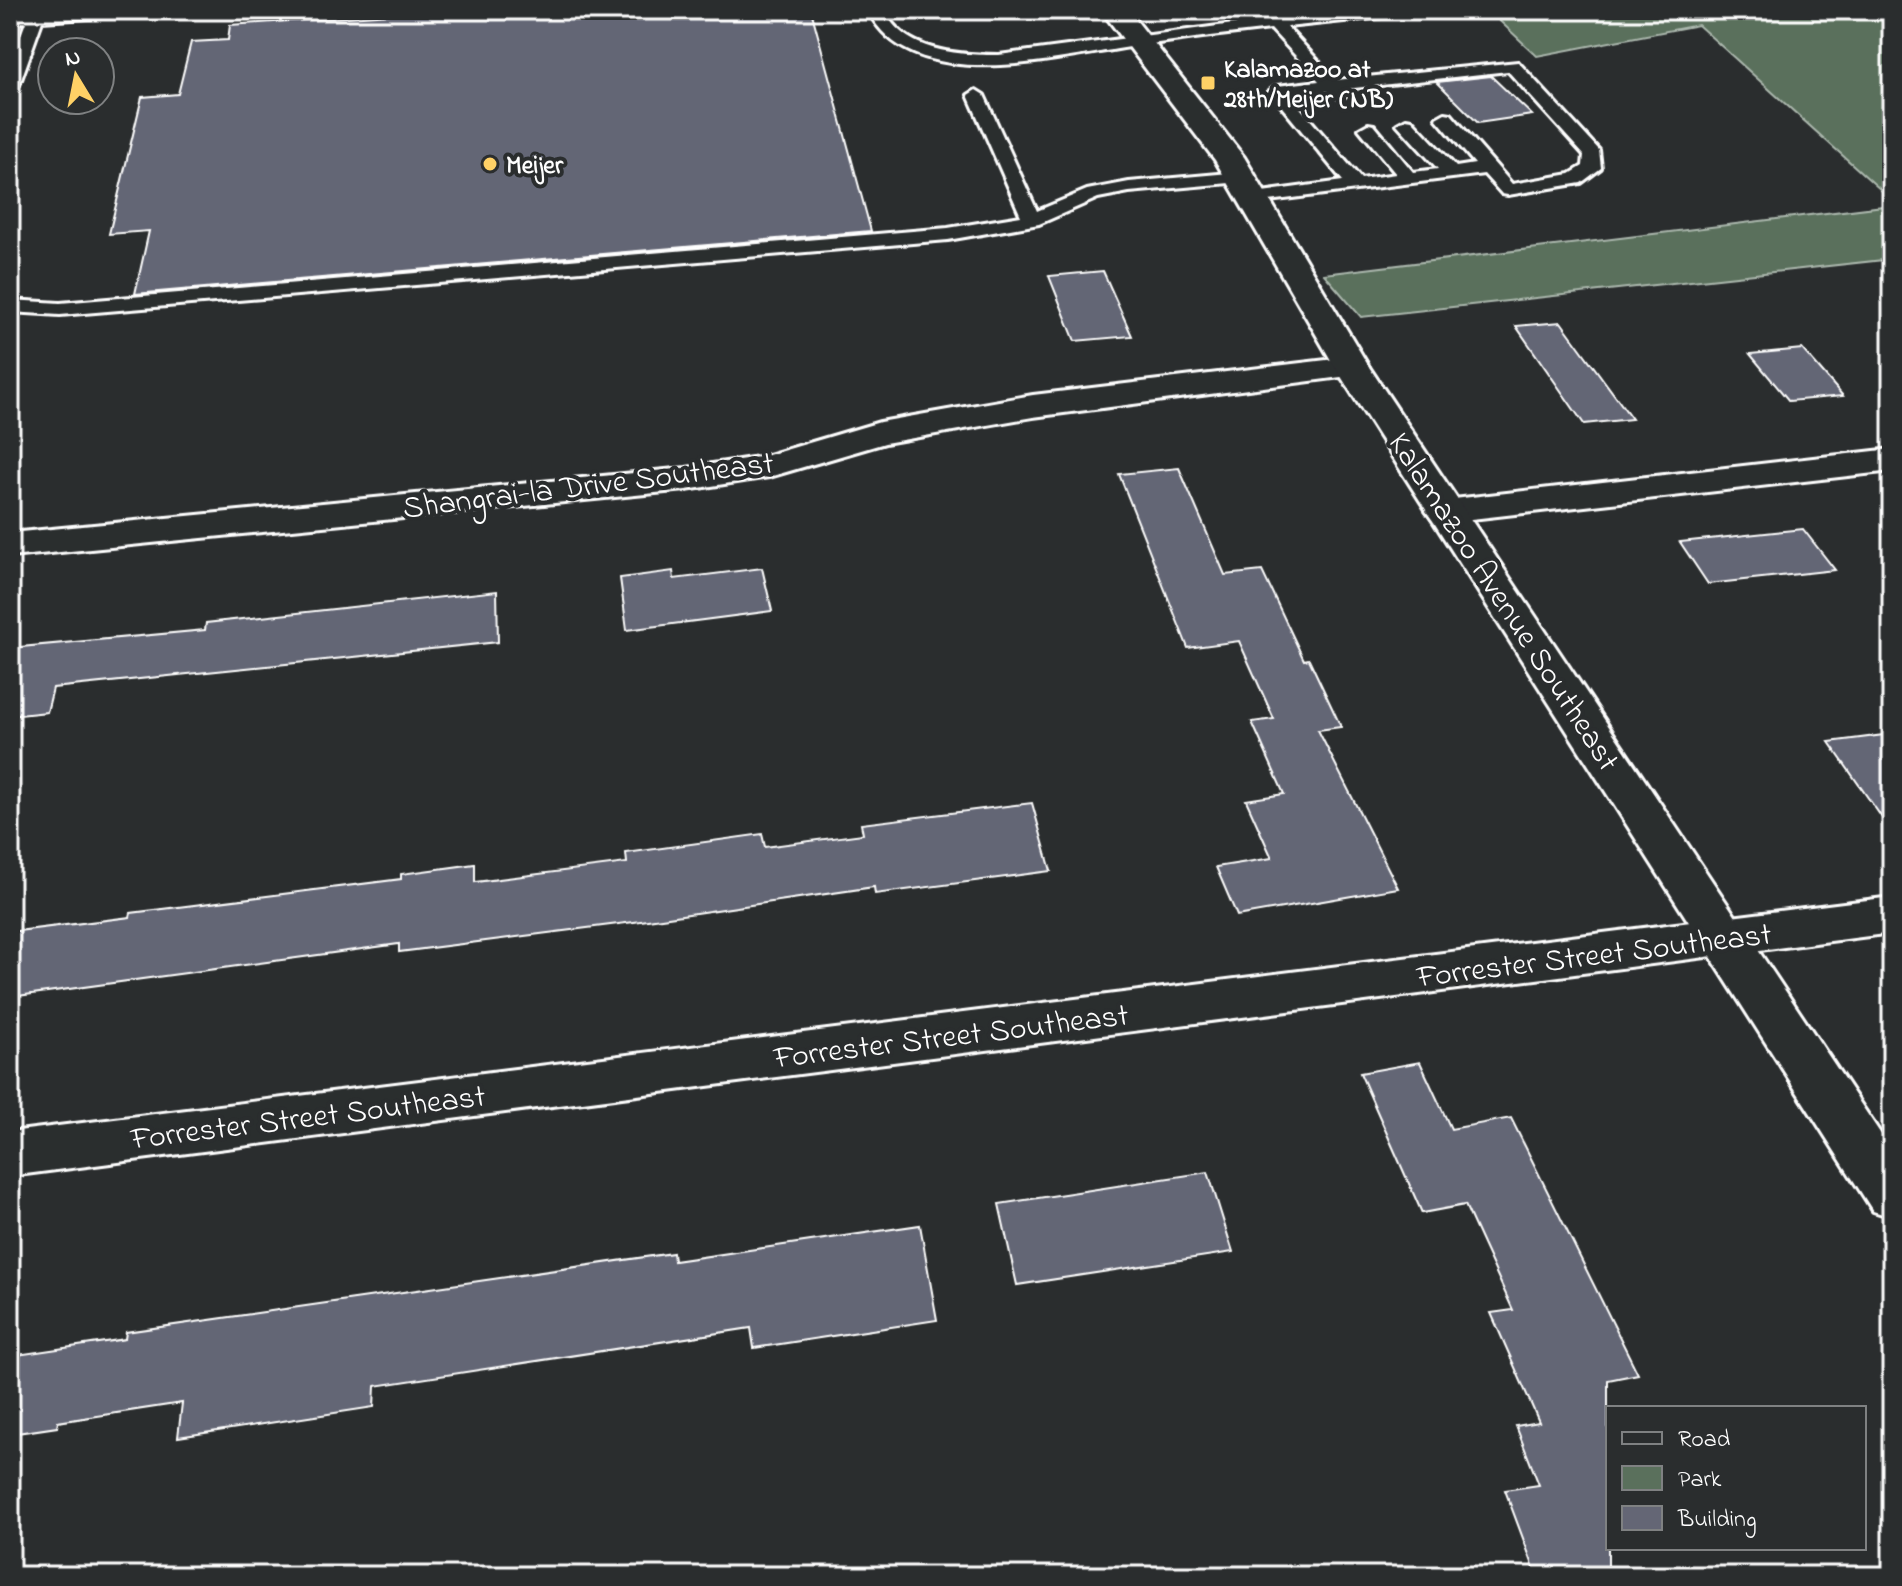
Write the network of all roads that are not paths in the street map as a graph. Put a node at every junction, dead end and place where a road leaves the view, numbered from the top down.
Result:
1 (134, 10) edge
2 (876, 10) edge
3 (1401, 10) edge
4 (37, 13) edge
5 (10, 18) edge
6 (1275, 24) junction
7 (1126, 25) edge
8 (10, 88) edge
9 (1337, 91) junction
10 (976, 95) dead end
11 (1445, 118) dead end
12 (1406, 124) dead end
13 (1368, 129) dead end
14 (1488, 168) junction
15 (1452, 173) junction
16 (1409, 179) junction
17 (1357, 186) junction
18 (1247, 188) junction
19 (1032, 220) junction
20 (10, 306) edge
21 (1352, 367) junction
22 (1892, 460) edge
23 (1445, 511) junction
24 (10, 545) edge
25 (1892, 915) edge
26 (1726, 938) junction
27 (10, 1154) edge
28 (1892, 1195) edge

1 - 4 lane
2 - 7 lane
3 - 6 lane
4 - 5 lane
4 - 8 lane
6 - 7 lane
6 - 9 lane
7 - 18 street, Kalamazoo Avenue Southeast
9 - 14 lane
9 - 17 lane
10 - 19 lane
11 - 14 lane
12 - 15 lane
13 - 16 lane
14 - 15 lane
15 - 16 lane
16 - 17 lane
17 - 18 lane
18 - 19 lane
18 - 21 street, Kalamazoo Avenue Southeast
19 - 20 lane
21 - 23 street, Kalamazoo Avenue Southeast
21 - 24 street, Shangrai-la Drive Southeast
22 - 23 street
23 - 26 street, Kalamazoo Avenue Southeast
25 - 26 street, Forrester Street Southeast
26 - 27 street, Forrester Street Southeast
26 - 28 street, Kalamazoo Avenue Southeast

